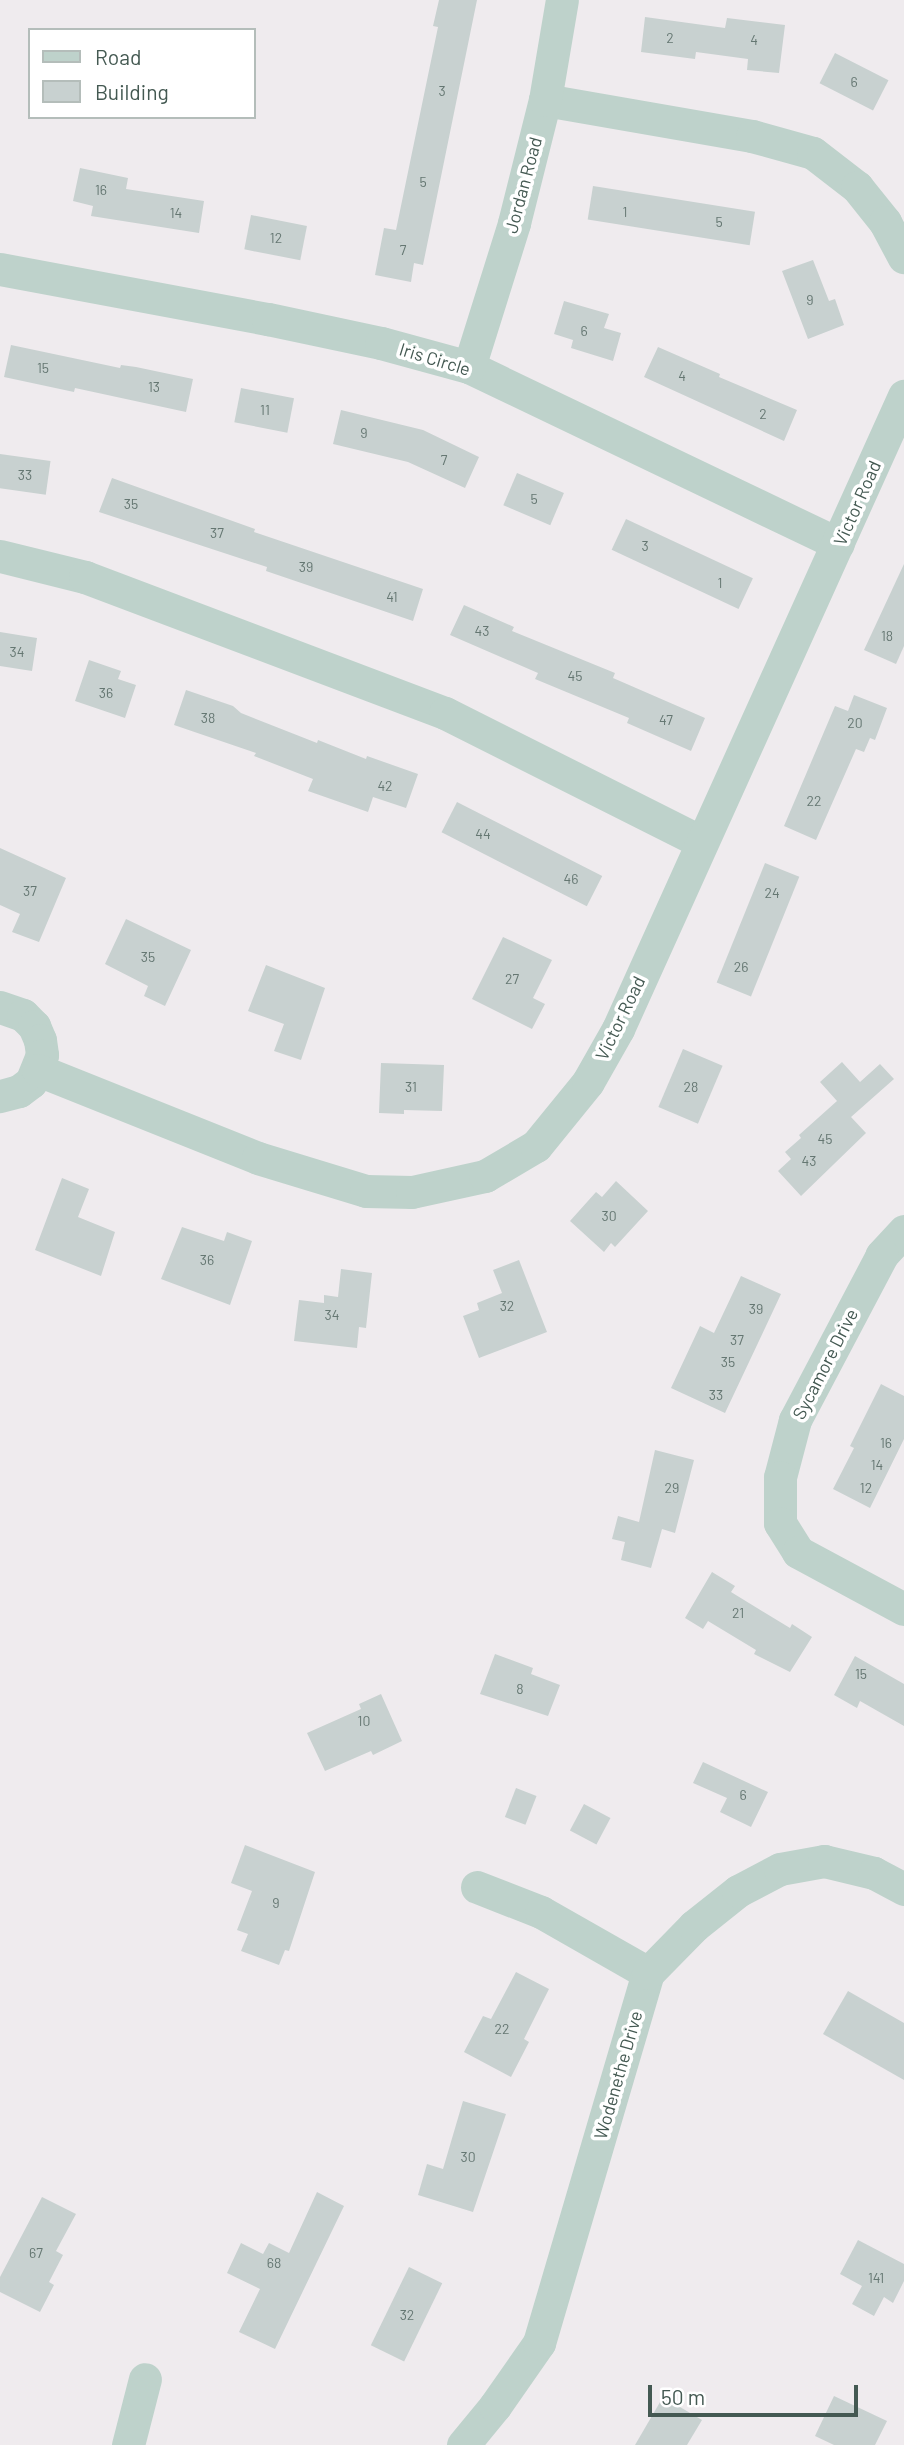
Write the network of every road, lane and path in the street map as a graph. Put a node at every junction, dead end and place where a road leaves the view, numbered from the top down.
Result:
1 (562, 0) edge
2 (545, 100) junction
3 (904, 257) edge
4 (0, 269) edge
5 (468, 367) junction
6 (904, 396) edge
7 (838, 544) junction
8 (0, 556) edge
9 (701, 842) junction
10 (0, 1007) edge
11 (38, 1070) junction
12 (0, 1097) edge
13 (904, 1231) edge
14 (904, 1609) edge
15 (477, 1887) dead end
16 (904, 1889) edge
17 (648, 1973) junction
18 (145, 2379) dead end
19 (128, 2445) edge
20 (463, 2445) edge

1 - 2 street, Jordan Road
2 - 3 street
2 - 5 street, Jordan Road
4 - 5 street, Iris Circle
5 - 7 street, Iris Circle
6 - 7 street, Victor Road
7 - 9 street, Victor Road
8 - 9 street
9 - 11 street, Victor Road
10 - 11 street
11 - 12 street
13 - 14 street, Sycamore Drive
15 - 17 street
16 - 17 street, Wodenethe Drive
17 - 20 street, Wodenethe Drive
18 - 19 street

